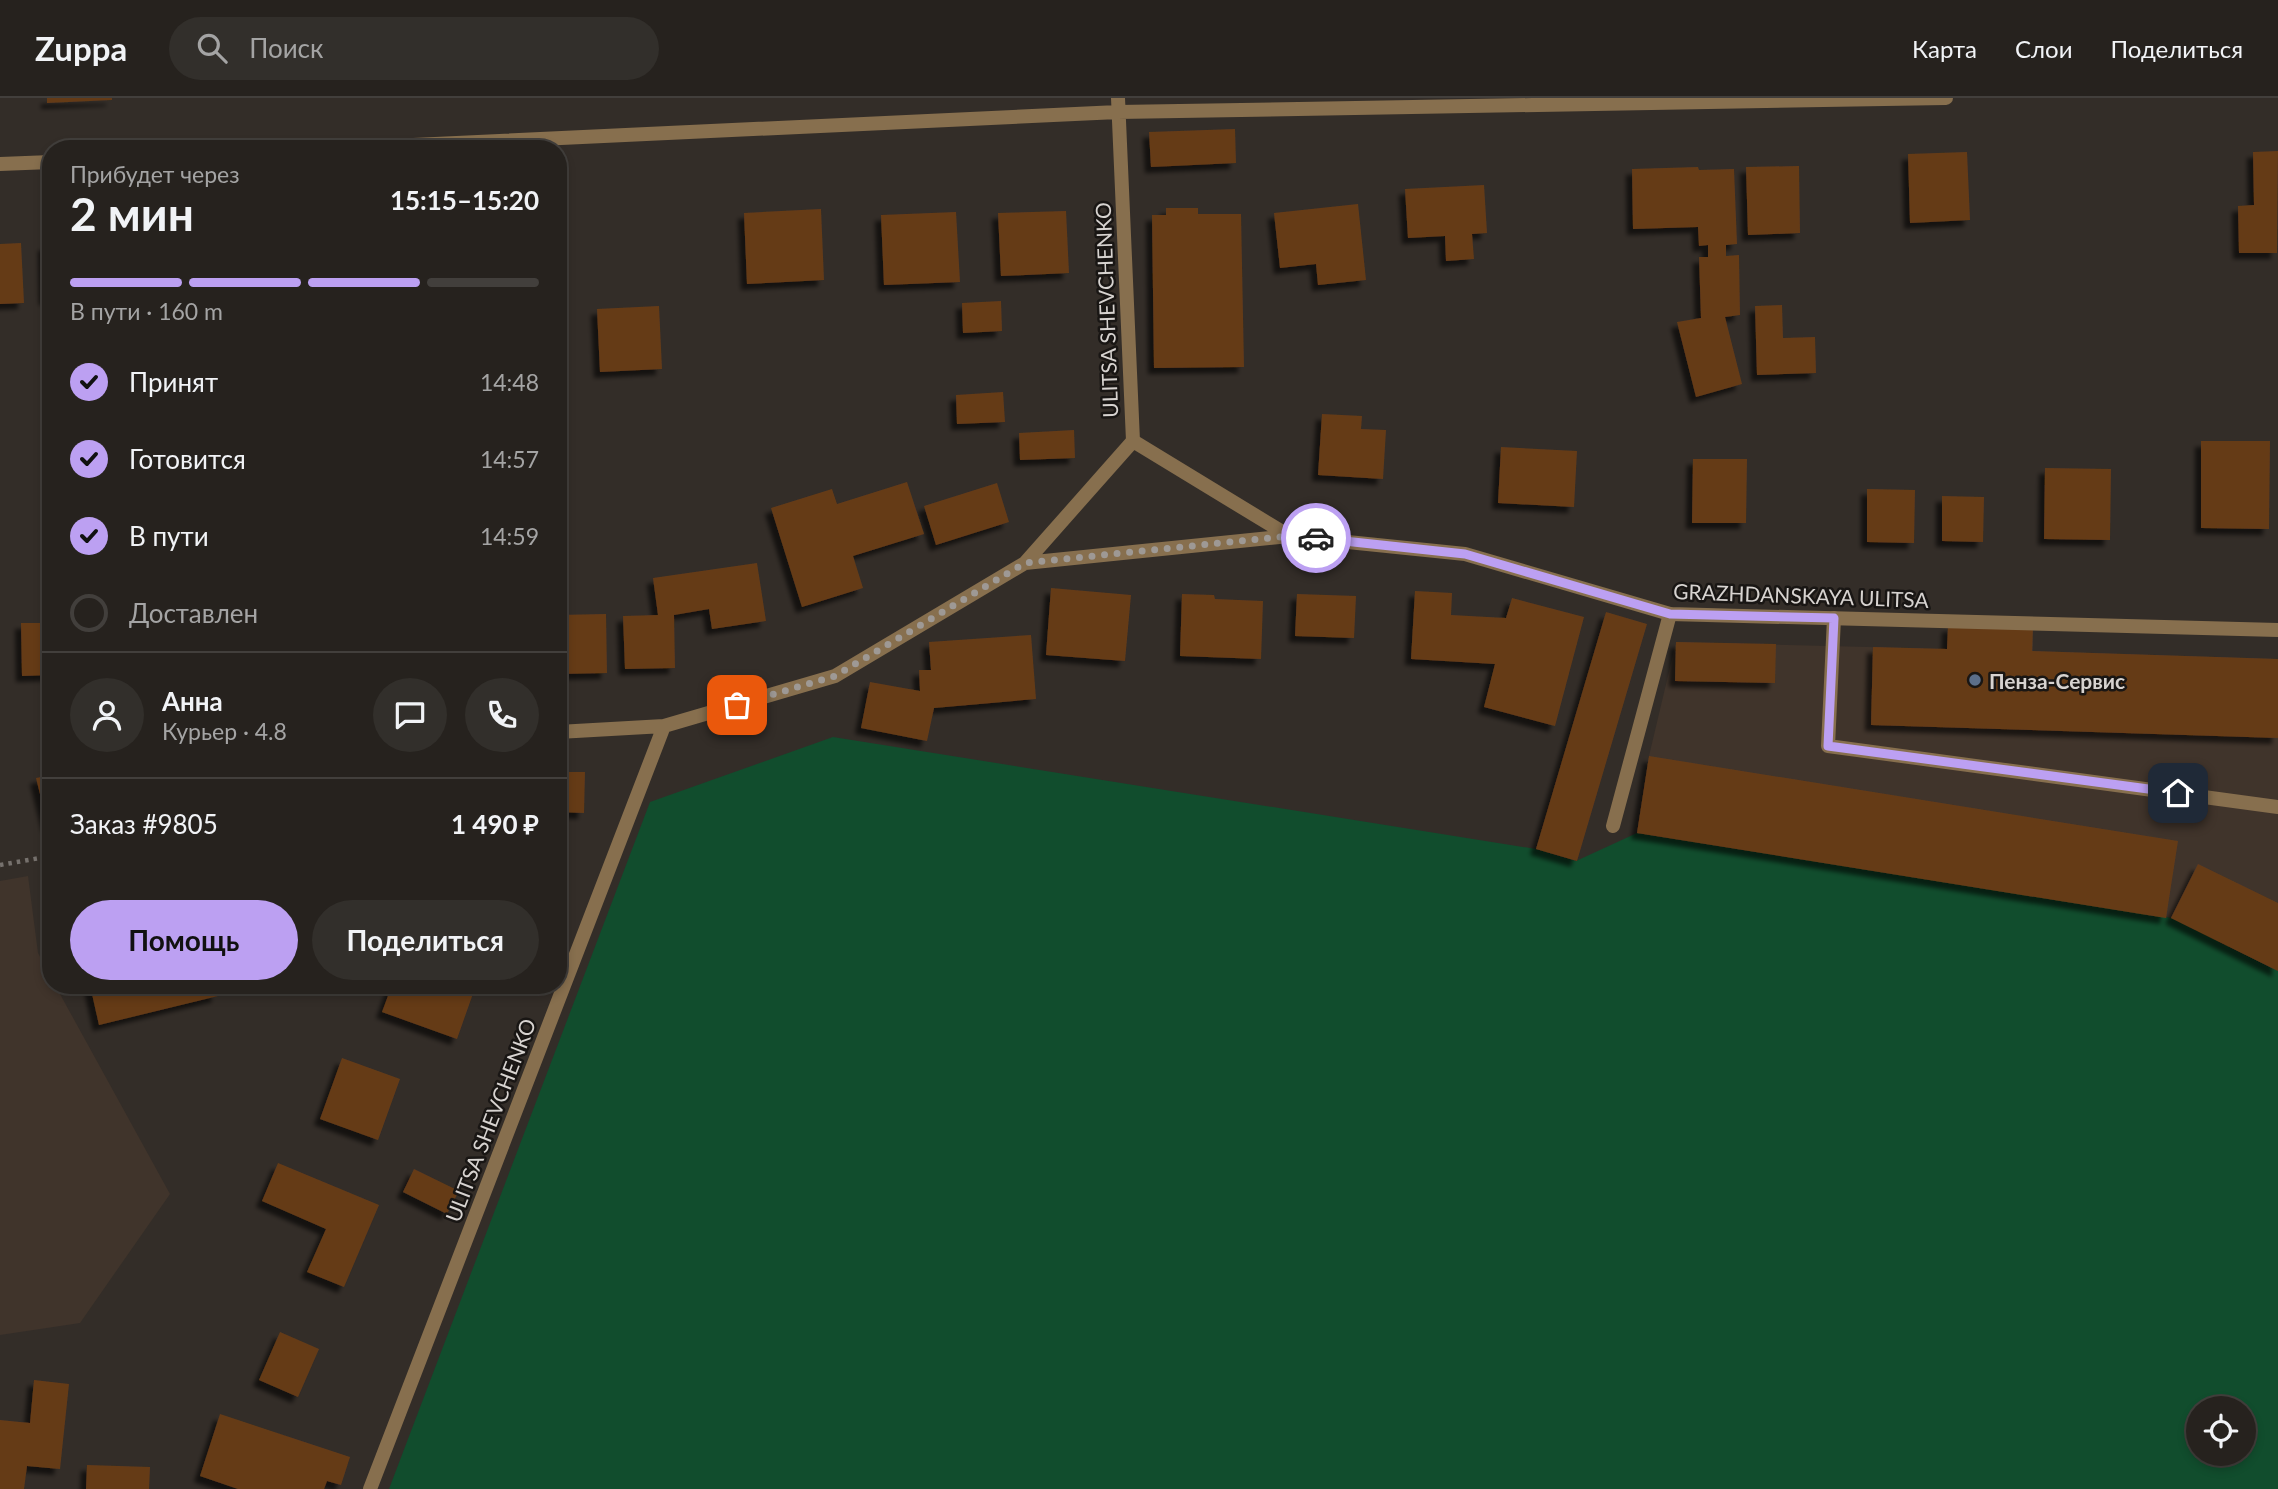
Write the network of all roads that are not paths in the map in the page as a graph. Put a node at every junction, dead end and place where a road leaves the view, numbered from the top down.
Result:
1 (1946, 98) edge
2 (1118, 105) edge
3 (489, 140) edge
4 (42, 162) edge
5 (0, 164) edge
6 (1133, 441) junction
7 (1289, 536) junction
8 (1025, 563) junction
9 (1670, 614) junction
10 (1834, 618) junction
11 (2278, 630) edge
12 (664, 726) junction
13 (567, 731) edge
14 (2278, 807) edge
15 (1613, 826) dead end
16 (567, 978) edge
17 (561, 994) edge
18 (370, 1489) edge

1 - 2 street
2 - 3 street
2 - 6 street, ULITSA SHEVCHENKO
4 - 5 street
6 - 7 street, GRAZHDANSKAYA ULITSA
6 - 8 street, ULITSA SHEVCHENKO
7 - 8 street, GRAZHDANSKAYA ULITSA
7 - 9 street, GRAZHDANSKAYA ULITSA
8 - 12 street, GRAZHDANSKAYA ULITSA
9 - 10 street, GRAZHDANSKAYA ULITSA
9 - 15 street
10 - 11 street, GRAZHDANSKAYA ULITSA
10 - 14 street
12 - 13 street, GRAZHDANSKAYA ULITSA
12 - 16 street, ULITSA SHEVCHENKO
17 - 18 street, ULITSA SHEVCHENKO

